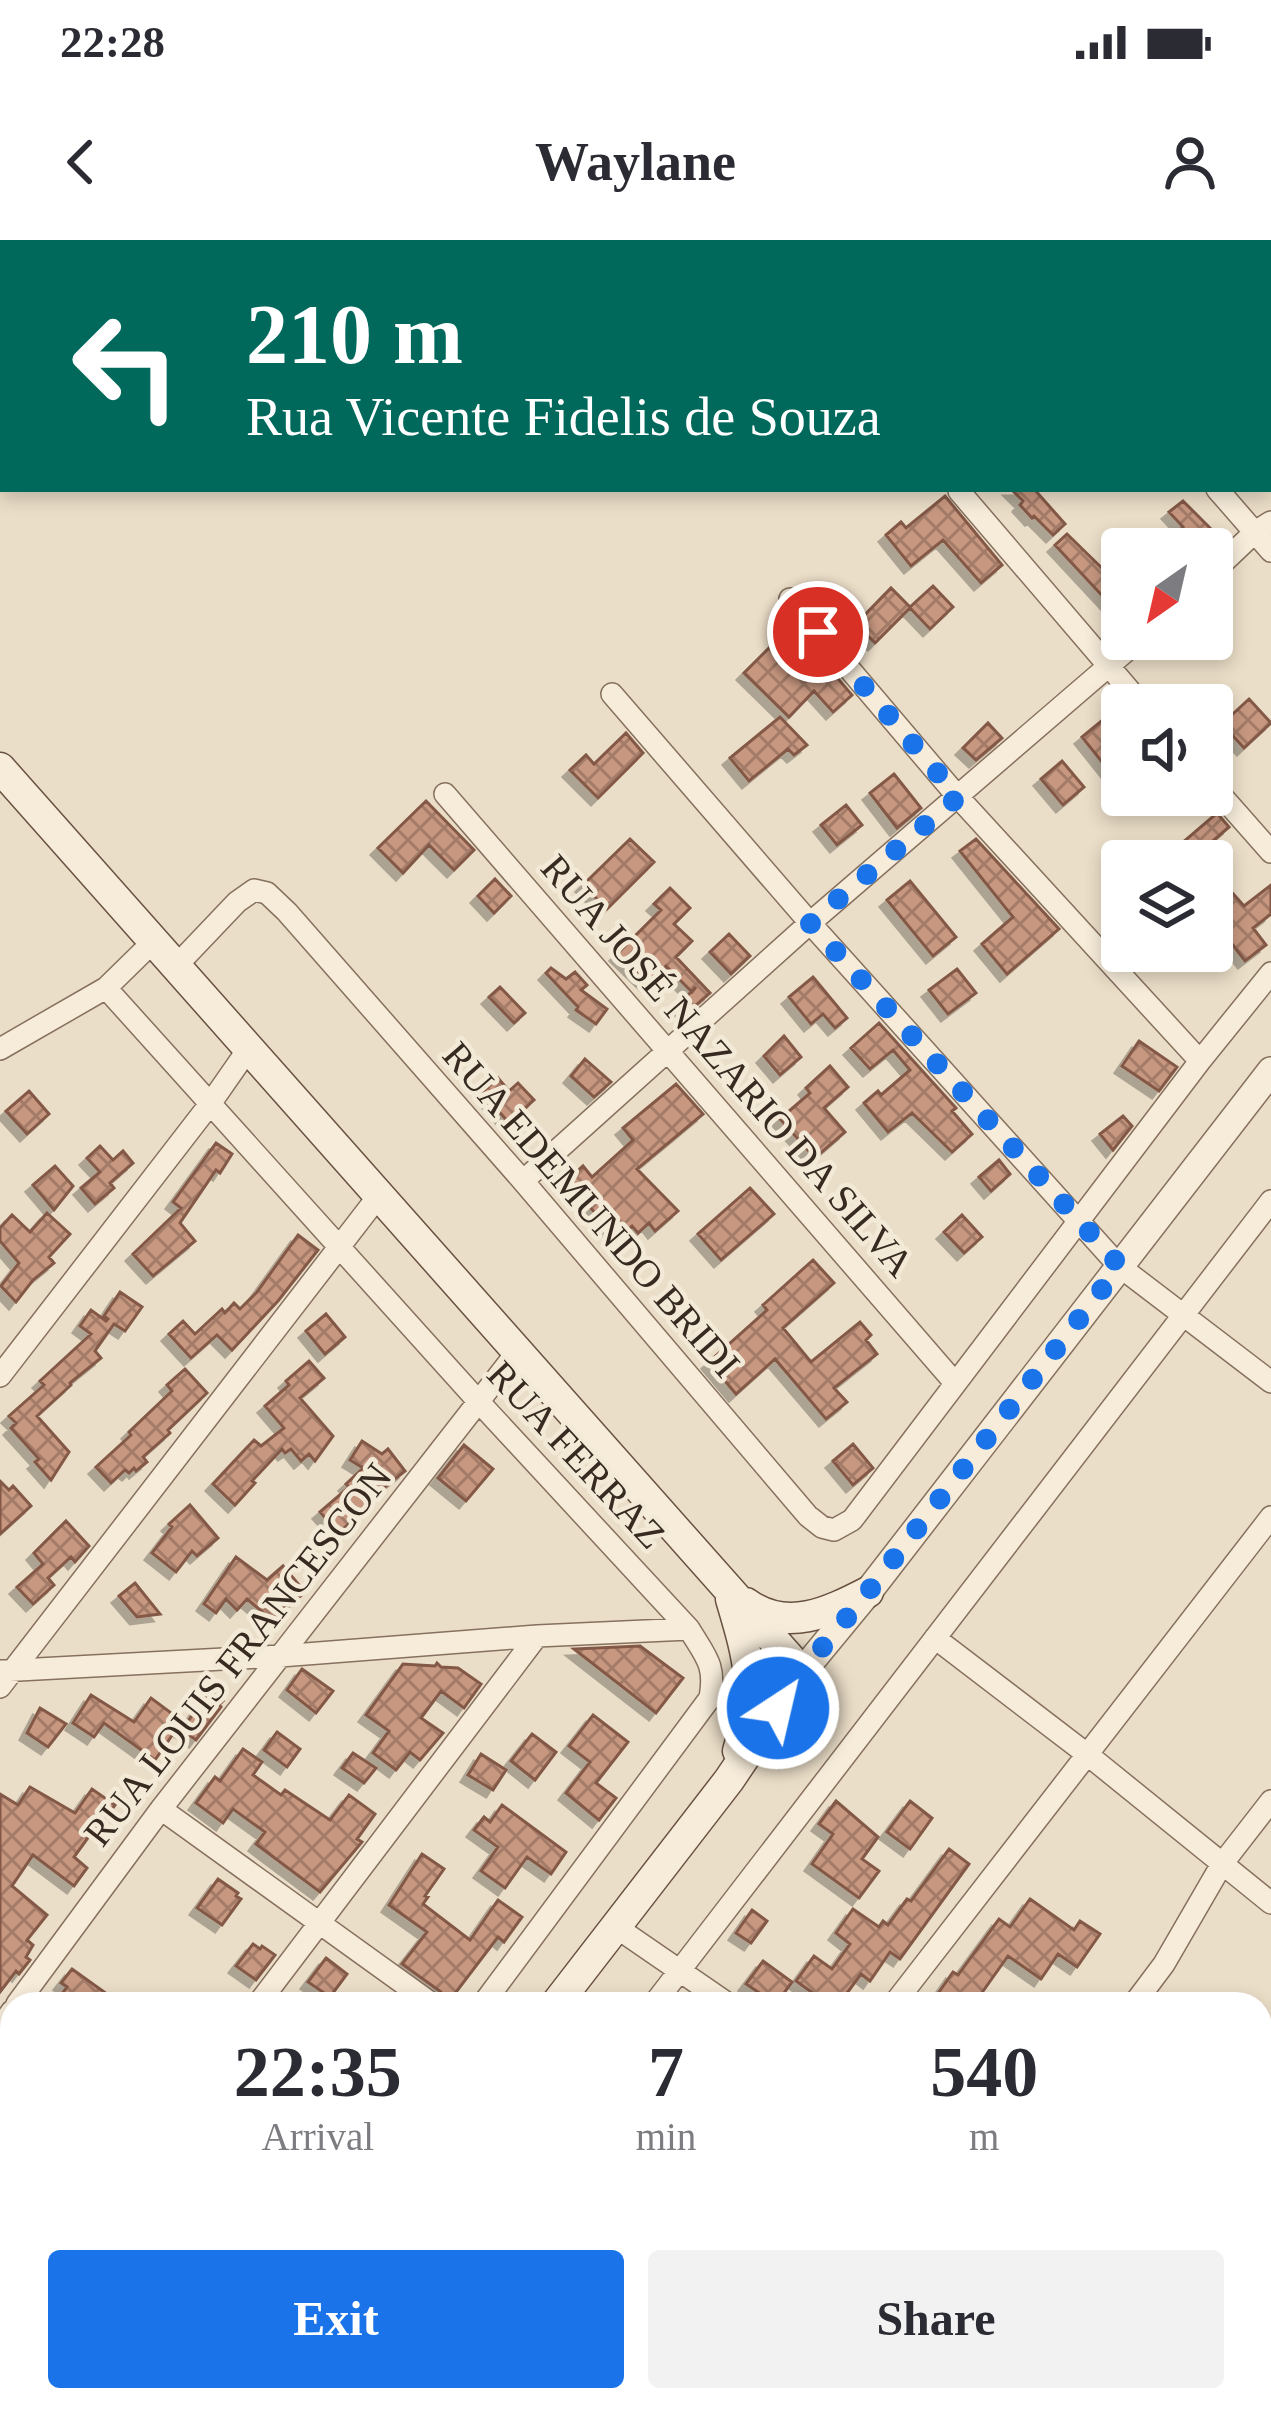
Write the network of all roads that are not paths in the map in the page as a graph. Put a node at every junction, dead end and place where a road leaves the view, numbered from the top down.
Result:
1 (960, 492) edge
2 (1221, 492) edge
3 (1263, 527) edge
4 (1271, 550) edge
5 (1233, 554) edge
6 (790, 599) dead end
7 (1118, 660) edge
8 (1109, 668) junction
9 (1123, 684) edge
10 (612, 694) dead end
11 (0, 768) edge
12 (445, 794) dead end
13 (958, 797) junction
14 (1233, 809) edge
15 (1271, 852) edge
16 (810, 923) junction
17 (154, 940) junction
18 (177, 965) junction
19 (1271, 973) edge
20 (106, 988) junction
21 (249, 1048) junction
22 (0, 1049) edge
23 (668, 1051) junction
24 (1200, 1061) junction
25 (1271, 1072) edge
26 (210, 1104) junction
27 (523, 1181) junction
28 (380, 1194) junction
29 (1271, 1201) edge
30 (1078, 1222) junction
31 (339, 1246) junction
32 (1120, 1266) junction
33 (1184, 1315) junction
34 (518, 1351) junction
35 (0, 1376) edge
36 (1271, 1382) edge
37 (956, 1383) junction
38 (478, 1401) junction
39 (1271, 1517) edge
40 (727, 1588) junction
41 (868, 1592) junction
42 (689, 1630) junction
43 (537, 1636) junction
44 (935, 1638) junction
45 (280, 1656) junction
46 (802, 1672) junction
47 (4, 1676) edge
48 (1088, 1755) junction
49 (729, 1780) junction
50 (1271, 1801) edge
51 (161, 1809) junction
52 (1222, 1864) junction
53 (1271, 1903) edge
54 (320, 1922) junction
55 (616, 1927) junction
56 (680, 1969) junction
57 (27, 1992) edge
58 (267, 1992) edge
59 (416, 1992) edge
60 (492, 1992) edge
61 (565, 1992) edge
62 (663, 1992) edge
63 (712, 1992) edge
64 (903, 1992) edge
65 (1143, 1992) edge

1 - 8 street
2 - 3 street
3 - 4 street
3 - 5 street
6 - 13 street
7 - 8 street
8 - 9 street
8 - 13 street
10 - 16 street
11 - 17 main road
12 - 23 street, RUA JOSÉ NAZARIO DA SILVA
13 - 16 street
13 - 24 street
14 - 15 street
16 - 23 street
16 - 30 street
17 - 18 main road
17 - 20 street
18 - 21 main road
18 - 27 street, RUA EDEMUNDO BRIDI
19 - 24 street
20 - 22 street
20 - 26 street, RUA FERRAZ
21 - 26 street
21 - 28 main road
23 - 27 street
23 - 37 street, RUA JOSÉ NAZARIO DA SILVA
24 - 30 street
25 - 32 street
26 - 31 street, RUA FERRAZ
26 - 35 street
27 - 37 street, RUA EDEMUNDO BRIDI
28 - 31 street
28 - 34 main road
29 - 33 street
30 - 32 street
30 - 37 street
31 - 38 street, RUA FERRAZ
31 - 47 street
32 - 33 street
32 - 41 street
33 - 36 street
33 - 44 street
34 - 38 street, RUA LOUIS FRANCESCON
34 - 40 main road
38 - 42 street, RUA FERRAZ
38 - 45 street, RUA LOUIS FRANCESCON
39 - 48 street
40 - 41 main road
40 - 46 main road
40 - 49 main road
41 - 46 street
42 - 43 street
42 - 60 street, RUA FERRAZ
43 - 45 street
43 - 54 street
44 - 48 street
44 - 56 street
45 - 47 street
45 - 51 street, RUA LOUIS FRANCESCON
46 - 49 main road
48 - 52 street
48 - 64 street
49 - 55 main road
50 - 52 street
51 - 54 street
51 - 57 street, RUA LOUIS FRANCESCON
52 - 53 street
52 - 65 street
54 - 58 street
54 - 59 street
55 - 56 street
55 - 61 main road
56 - 62 street
56 - 63 street

